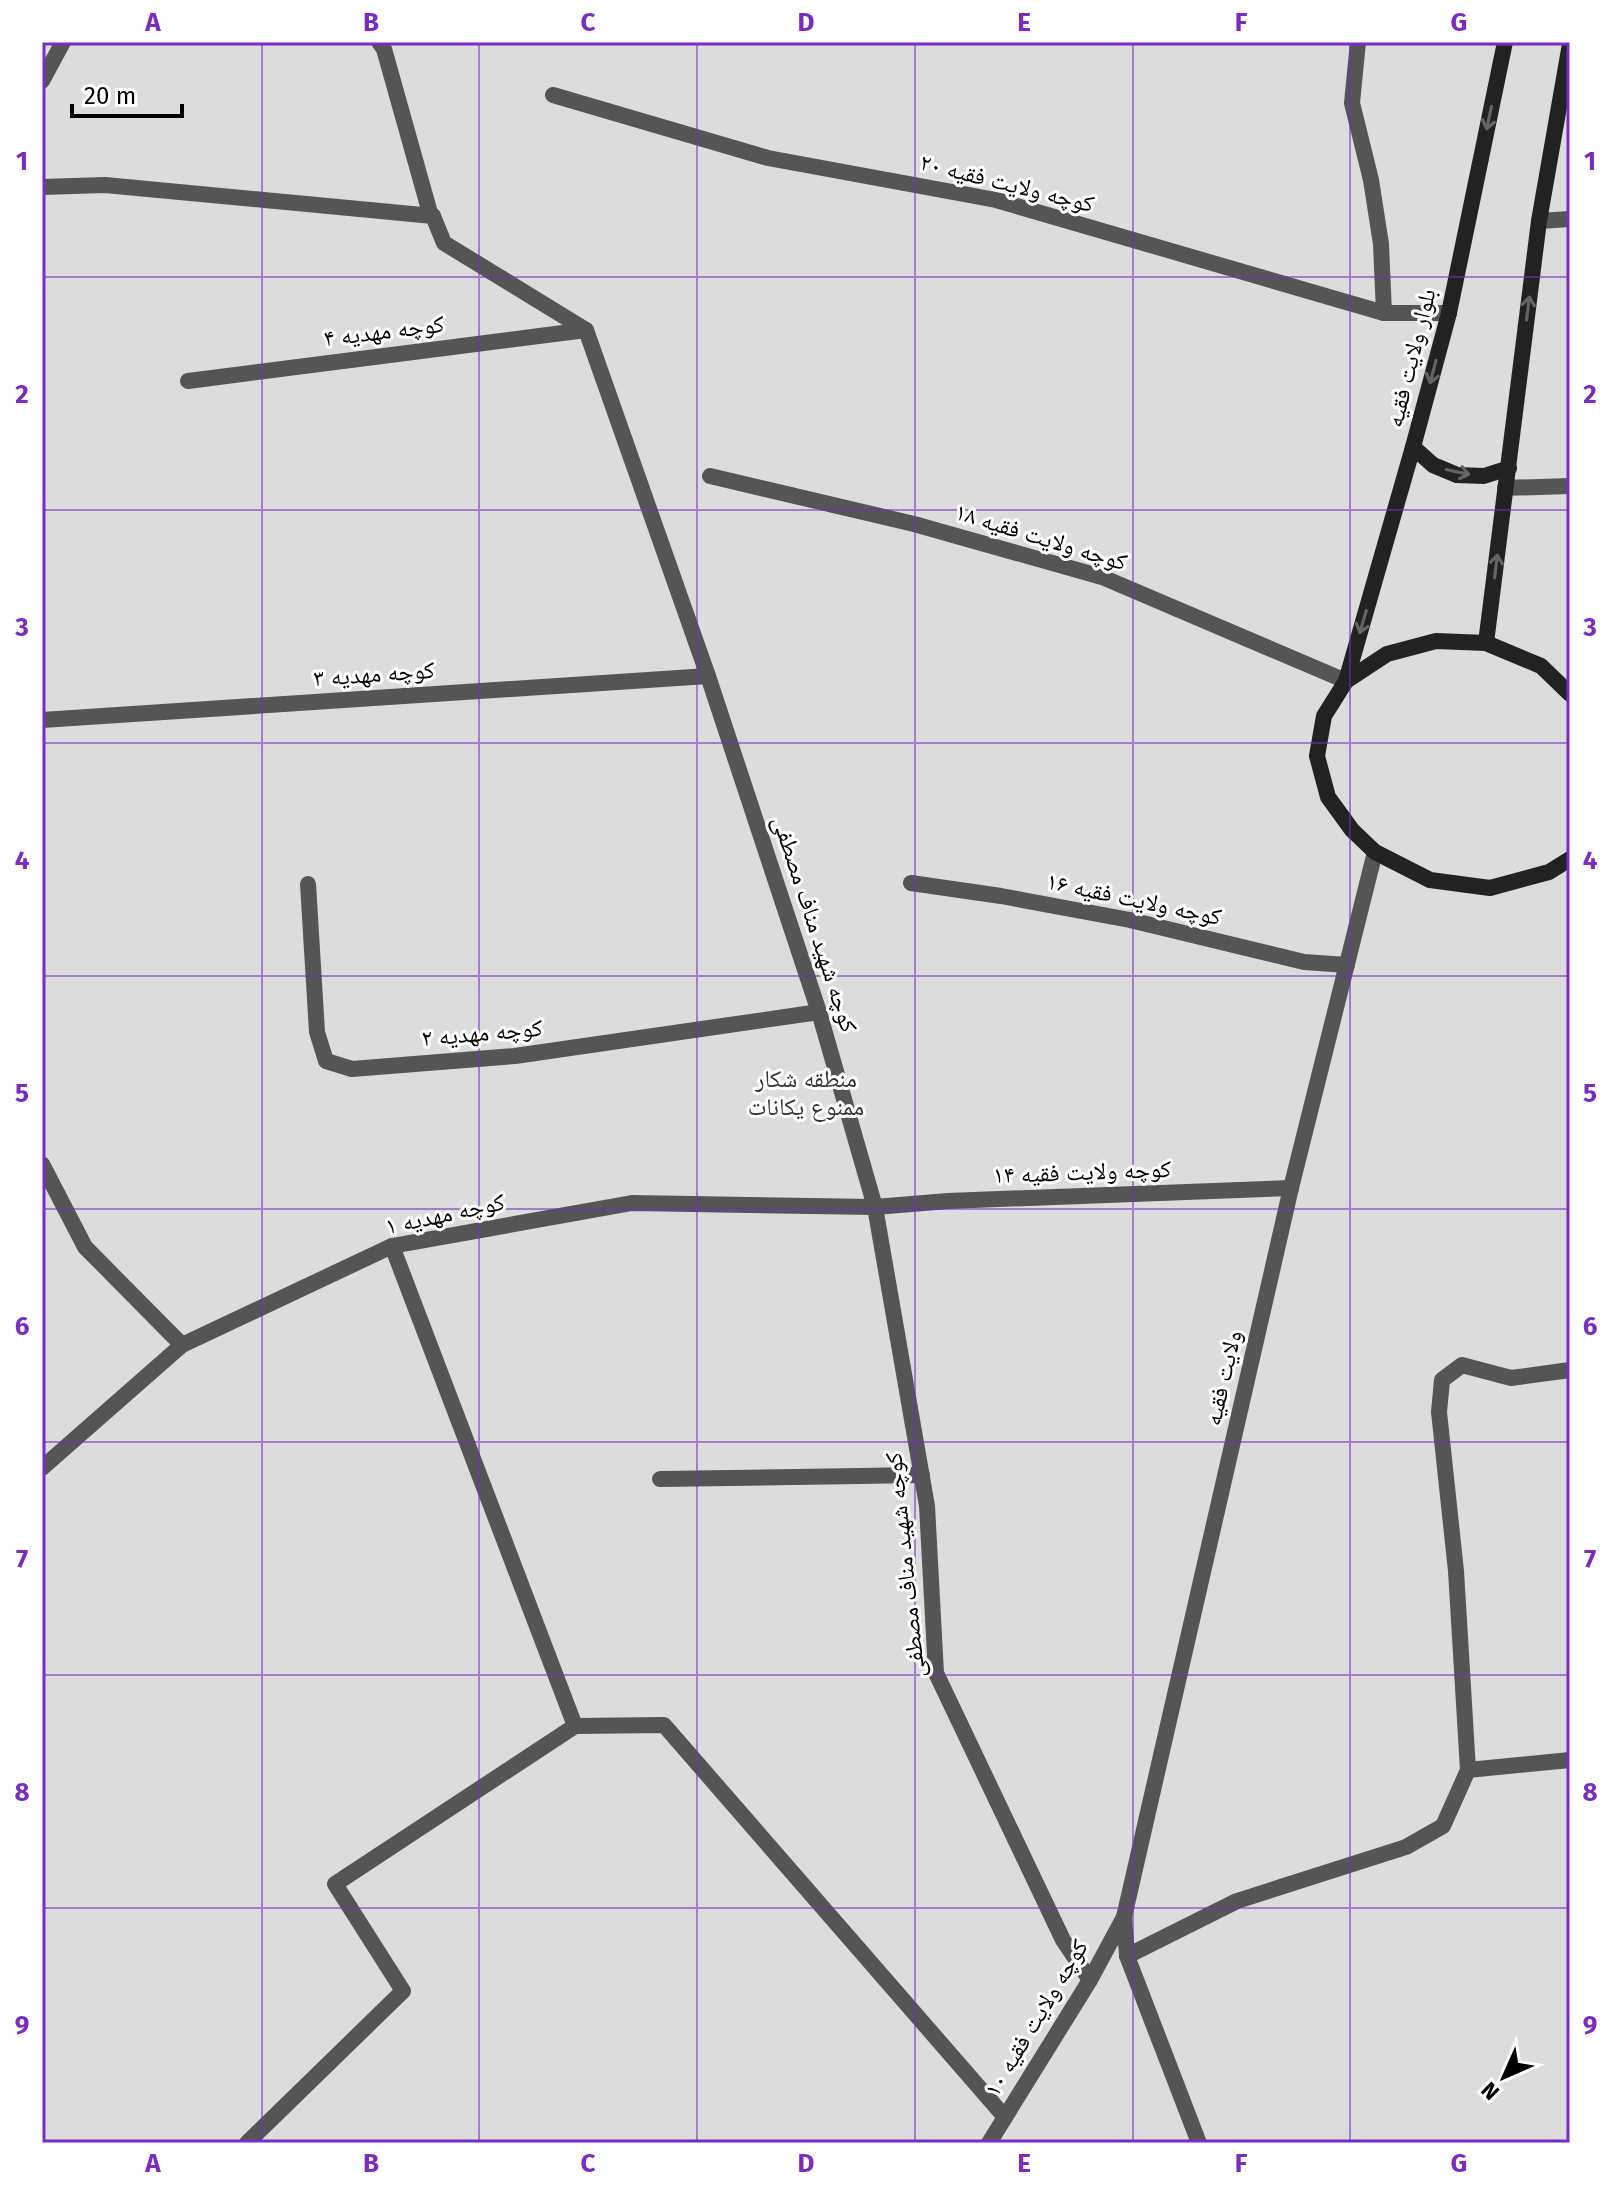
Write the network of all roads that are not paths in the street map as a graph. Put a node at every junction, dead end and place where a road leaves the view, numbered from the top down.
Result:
1 (63, 42) edge
2 (1358, 42) edge
3 (1505, 42) edge
4 (1570, 44) edge
5 (381, 45) edge
6 (42, 81) edge
7 (553, 95) dead end
8 (42, 187) edge
9 (433, 216) junction
10 (1570, 219) edge
11 (1539, 221) junction
12 (1384, 313) junction
13 (1449, 313) junction
14 (586, 330) junction
15 (188, 381) dead end
16 (1413, 447) junction
17 (1509, 468) junction
18 (710, 476) dead end
19 (1570, 486) edge
20 (1505, 488) junction
21 (1486, 643) junction
22 (708, 676) junction
23 (1346, 681) junction
24 (1570, 694) edge
25 (42, 720) edge
26 (1375, 852) junction
27 (1569, 865) edge
28 (911, 883) dead end
29 (308, 884) dead end
30 (1347, 965) junction
31 (819, 1012) junction
32 (42, 1164) edge
33 (1291, 1188) junction
34 (875, 1207) junction
35 (392, 1246) junction
36 (182, 1345) junction
37 (1570, 1370) edge
38 (42, 1468) edge
39 (922, 1475) junction
40 (660, 1479) dead end
41 (575, 1726) junction
42 (1570, 1760) edge
43 (1468, 1770) junction
44 (1124, 1917) junction
45 (1127, 1956) junction
46 (1090, 1980) junction
47 (1004, 2116) junction
48 (247, 2143) edge
49 (989, 2143) edge
50 (1199, 2143) edge

1 - 6 street
2 - 12 street
3 -> 13 main road, بلوار ولایت فقیه
4 - 11 main road
5 - 9 street
7 - 12 street, کوچه ولایت فقیه ۲۰
8 - 9 street
9 - 14 street
10 - 11 street
17 -> 11 main road
12 - 13 street, کوچه ولایت فقیه ۲۰
13 -> 16 main road, بلوار ولایت فقیه
14 - 15 street, کوچه مهدیه ۴
14 - 22 street, کوچه شهید مناف مصطفی
16 -> 17 main road
16 -> 23 main road, بلوار ولایت فقیه
17 - 20 main road
18 - 23 street, کوچه ولایت فقیه ۱۸
19 - 20 street
21 -> 20 main road
21 - 23 main road
21 - 24 main road
22 - 25 street, کوچه مهدیه ۳
22 - 31 street, کوچه شهید مناف مصطفی
23 - 26 main road
26 - 27 main road
26 - 30 street, ولایت فقیه
28 - 30 street, کوچه ولایت فقیه ۱۶
29 - 31 street, کوچه مهدیه ۲
30 - 33 street, ولایت فقیه
31 - 34 street, کوچه شهید مناف مصطفی
32 - 36 street
33 - 34 street, کوچه ولایت فقیه ۱۴
33 - 44 street, ولایت فقیه
34 - 35 street, کوچه مهدیه ۱
34 - 39 street, کوچه شهید مناف مصطفی
35 - 36 street, کوچه مهدیه ۱
35 - 41 street
36 - 38 street, کوچه مهدیه ۱
37 - 43 street
39 - 40 street
39 - 46 street, کوچه شهید مناف مصطفی
41 - 47 street
41 - 48 street
42 - 43 street
43 - 45 street
44 - 45 street
44 - 46 street, کوچه ولایت فقیه ۱۰
45 - 50 street
46 - 47 street, کوچه ولایت فقیه ۱۰
47 - 49 street, کوچه ولایت فقیه ۱۰

